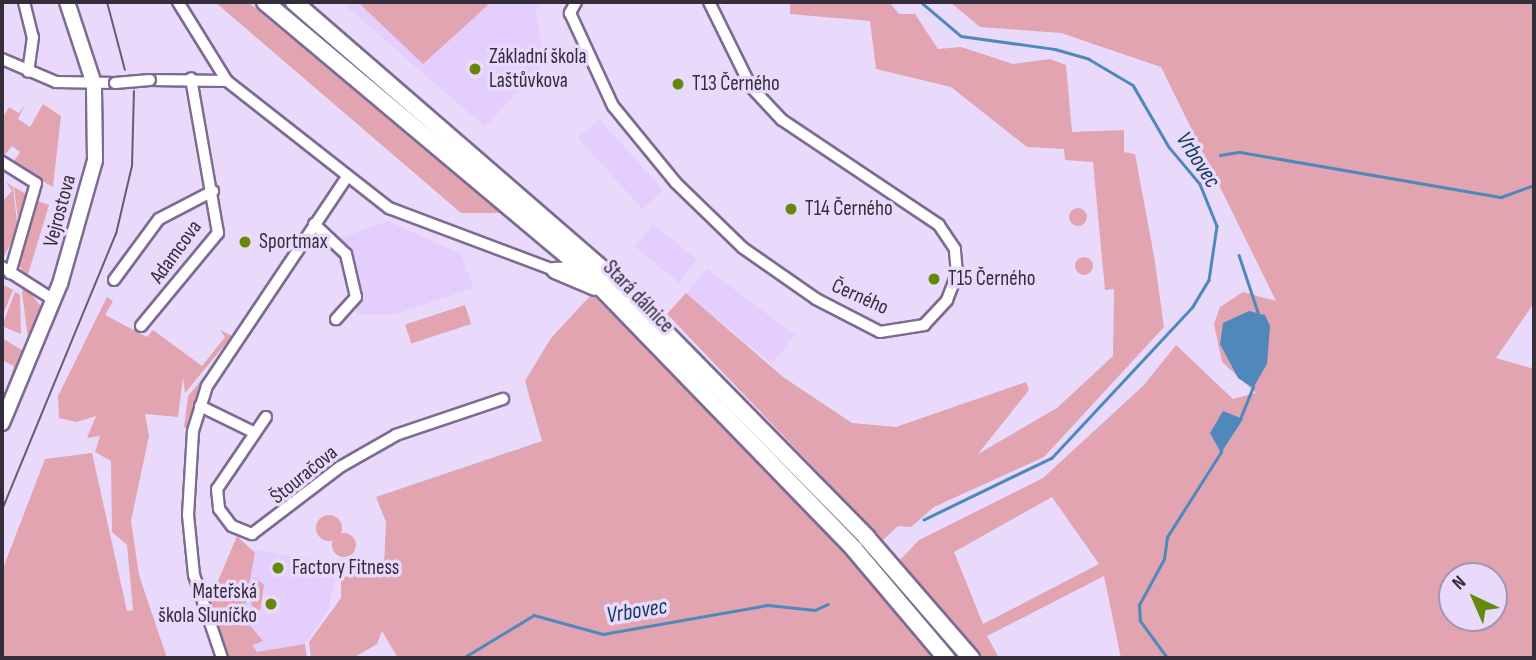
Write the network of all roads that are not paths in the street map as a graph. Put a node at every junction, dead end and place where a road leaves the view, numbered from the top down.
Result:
1 (24, 2) edge
2 (67, 2) edge
3 (178, 2) edge
4 (265, 2) edge
5 (294, 2) edge
6 (576, 2) edge
7 (709, 2) edge
8 (2, 59) edge
9 (28, 72) junction
10 (191, 78) junction
11 (228, 81) junction
12 (94, 84) junction
13 (2, 162) edge
14 (347, 177) junction
15 (213, 191) junction
16 (314, 224) junction
17 (582, 268) junction
18 (6, 270) edge
19 (554, 270) junction
20 (610, 275) junction
21 (114, 280) dead end
22 (595, 288) junction
23 (54, 300) junction
24 (336, 319) dead end
25 (141, 326) dead end
26 (503, 399) dead end
27 (200, 405) junction
28 (266, 416) dead end
29 (2, 423) edge
30 (255, 433) junction
31 (222, 658) edge
32 (946, 658) edge
33 (971, 658) edge

1 - 9 street
2 - 12 street, Vejrostova
3 - 11 street
4 - 17 main road, Stará dálnice
5 - 20 main road, Stará dálnice
6 - 7 street, Černého
8 - 9 street
9 - 12 street
10 - 11 street
10 - 12 street, bridge
10 - 15 street, Adamcova
11 - 14 street
12 - 23 street, Vejrostova
13 - 18 street
14 - 16 street
14 - 19 street
15 - 21 street, Adamcova
15 - 25 street, Adamcova
16 - 24 street
16 - 27 street
17 - 19 street
17 - 20 street
17 - 22 main road, Stará dálnice
18 - 23 street
19 - 22 street
20 - 33 main road, Stará dálnice
22 - 32 main road, Stará dálnice
23 - 29 street, Vejrostova
26 - 30 street, Štouračova
27 - 30 street
27 - 31 street
28 - 30 street, Štouračova

